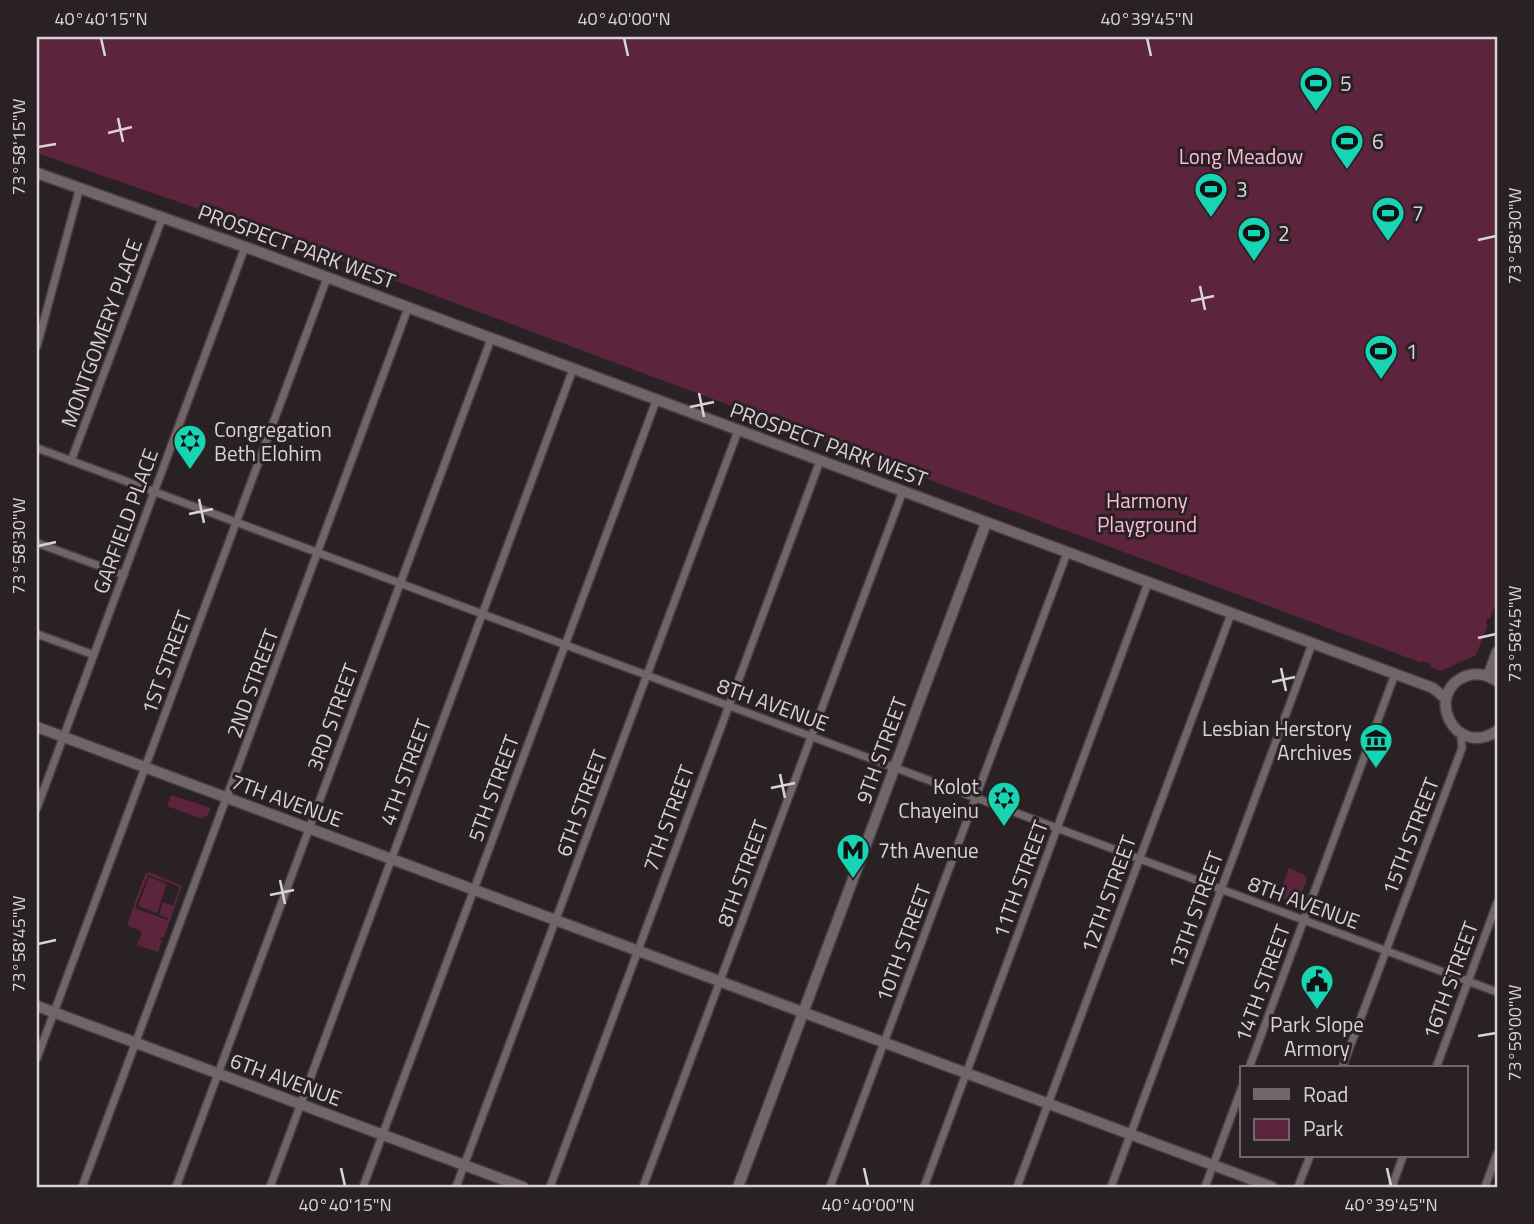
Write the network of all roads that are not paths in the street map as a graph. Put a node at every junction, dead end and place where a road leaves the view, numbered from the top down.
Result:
1 (37, 173) edge
2 (80, 187) junction
3 (163, 216) junction
4 (245, 247) junction
5 (327, 278) junction
6 (408, 308) junction
7 (491, 339) junction
8 (37, 346) edge
9 (573, 369) junction
10 (656, 401) junction
11 (738, 431) junction
12 (37, 448) edge
13 (71, 461) junction
14 (820, 461) junction
15 (903, 491) junction
16 (154, 492) junction
17 (236, 523) junction
18 (986, 523) junction
19 (37, 543) edge
20 (1067, 552) junction
21 (318, 553) junction
22 (124, 575) junction
23 (1148, 583) junction
24 (400, 584) junction
25 (482, 614) junction
26 (1231, 614) junction
27 (37, 634) edge
28 (1312, 644) junction
29 (565, 645) junction
30 (1497, 652) edge
31 (94, 655) junction
32 (1395, 674) junction
33 (647, 676) junction
34 (1493, 678) edge
35 (1446, 699) junction
36 (729, 706) junction
37 (37, 727) edge
38 (1497, 731) edge
39 (1461, 734) junction
40 (63, 737) junction
41 (811, 737) junction
42 (145, 768) junction
43 (894, 768) junction
44 (227, 798) junction
45 (975, 798) junction
46 (37, 808) edge
47 (1058, 828) junction
48 (309, 829) junction
49 (391, 859) junction
50 (1140, 859) junction
51 (1222, 889) junction
52 (474, 890) junction
53 (1497, 903) edge
54 (556, 920) junction
55 (1304, 920) junction
56 (638, 951) junction
57 (1386, 951) junction
58 (720, 981) junction
59 (1468, 981) junction
60 (1497, 992) edge
61 (37, 1006) edge
62 (54, 1013) junction
63 (803, 1013) junction
64 (136, 1043) junction
65 (884, 1043) junction
66 (37, 1058) edge
67 (1250, 1066) edge
68 (1343, 1066) edge
69 (1437, 1066) edge
70 (966, 1073) junction
71 (218, 1074) junction
72 (1240, 1092) edge
73 (1048, 1104) junction
74 (300, 1105) junction
75 (382, 1135) junction
76 (1130, 1135) junction
77 (1497, 1154) edge
78 (1309, 1158) edge
79 (1402, 1158) edge
80 (1213, 1165) junction
81 (464, 1166) junction
82 (82, 1187) edge
83 (176, 1187) edge
84 (270, 1187) edge
85 (363, 1187) edge
86 (456, 1187) edge
87 (523, 1187) edge
88 (550, 1187) edge
89 (643, 1187) edge
90 (738, 1187) edge
91 (830, 1187) edge
92 (924, 1187) edge
93 (1017, 1187) edge
94 (1111, 1187) edge
95 (1205, 1187) edge
96 (1272, 1187) edge
97 (1298, 1187) edge
98 (1392, 1187) edge
99 (1485, 1187) edge

1 - 2 street, PROSPECT PARK WEST
2 - 3 street, PROSPECT PARK WEST
2 - 8 street
3 - 4 street, PROSPECT PARK WEST
3 - 13 street, MONTGOMERY PLACE
4 - 5 street, PROSPECT PARK WEST
4 - 16 street, GARFIELD PLACE
5 - 6 street, PROSPECT PARK WEST
5 - 17 street, 1ST STREET
6 - 7 street, PROSPECT PARK WEST
6 - 21 street, 2ND STREET
7 - 9 street, PROSPECT PARK WEST
7 - 24 street, 3RD STREET
9 - 10 street, PROSPECT PARK WEST
9 - 25 street, 4TH STREET
10 - 11 street, PROSPECT PARK WEST
10 - 29 street, 5TH STREET
11 - 14 street, PROSPECT PARK WEST
11 - 33 street, 6TH STREET
12 - 13 street, 8TH AVENUE
13 - 16 street, 8TH AVENUE
14 - 15 street, PROSPECT PARK WEST
14 - 36 street, 7TH STREET
15 - 18 street, PROSPECT PARK WEST
15 - 41 street, 8TH STREET
16 - 17 street, 8TH AVENUE
16 - 22 street, GARFIELD PLACE
17 - 21 street, 8TH AVENUE
17 - 42 street, 1ST STREET
18 - 20 street, PROSPECT PARK WEST
18 - 43 street, 9TH STREET
19 - 22 street
20 - 23 street, PROSPECT PARK WEST
20 - 45 street, 10TH STREET
21 - 24 street, 8TH AVENUE
21 - 44 street, 2ND STREET
22 - 31 street, GARFIELD PLACE
23 - 26 street, PROSPECT PARK WEST
23 - 47 street, 11TH STREET
24 - 25 street, 8TH AVENUE
24 - 48 street, 3RD STREET
25 - 29 street, 8TH AVENUE
25 - 49 street, 4TH STREET
26 - 28 street, PROSPECT PARK WEST
26 - 50 street, 12TH STREET
27 - 31 street
28 - 32 street, PROSPECT PARK WEST
28 - 51 street, 13TH STREET
29 - 33 street, 8TH AVENUE
29 - 52 street, 5TH STREET
30 - 34 street
31 - 40 street, GARFIELD PLACE
32 - 35 street, PROSPECT PARK WEST
32 - 55 street, 14TH STREET
33 - 36 street, 8TH AVENUE
33 - 54 street, 6TH STREET
34 - 35 street
35 - 39 street
36 - 41 street, 8TH AVENUE
36 - 56 street, 7TH STREET
37 - 40 street, 7TH AVENUE
38 - 39 street
39 - 57 street, 15TH STREET
40 - 42 street, 7TH AVENUE
40 - 46 street, GARFIELD PLACE
41 - 43 street, 8TH AVENUE
41 - 58 street, 8TH STREET
42 - 44 street, 7TH AVENUE
42 - 62 street, 1ST STREET
43 - 45 street, 8TH AVENUE
43 - 63 street, 9TH STREET
44 - 48 street, 7TH AVENUE
44 - 64 street, 2ND STREET
45 - 47 street, 8TH AVENUE
45 - 65 street, 10TH STREET
47 - 50 street, 8TH AVENUE
47 - 70 street, 11TH STREET
48 - 49 street, 7TH AVENUE
48 - 71 street, 3RD STREET
49 - 52 street, 7TH AVENUE
49 - 74 street, 4TH STREET
50 - 51 street, 8TH AVENUE
50 - 73 street, 12TH STREET
51 - 55 street, 8TH AVENUE
51 - 76 street, 13TH STREET
52 - 54 street, 7TH AVENUE
52 - 75 street, 5TH STREET
53 - 59 street, 16TH STREET
54 - 56 street, 7TH AVENUE
54 - 81 street, 6TH STREET
55 - 57 street, 8TH AVENUE
55 - 67 street, 14TH STREET
56 - 58 street, 7TH AVENUE
56 - 88 street, 7TH STREET
57 - 59 street, 8TH AVENUE
57 - 68 street, 15TH STREET
58 - 63 street, 7TH AVENUE
58 - 89 street, 8TH STREET
59 - 60 street, 8TH AVENUE
59 - 69 street, 16TH STREET
61 - 62 street, 6TH AVENUE
62 - 64 street, 6TH AVENUE
62 - 66 street, 1ST STREET
63 - 65 street, 7TH AVENUE
63 - 90 street, 9TH STREET
64 - 71 street, 6TH AVENUE
64 - 82 street, 2ND STREET
65 - 70 street, 7TH AVENUE
65 - 91 street, 10TH STREET
70 - 73 street, 7TH AVENUE
70 - 92 street, 11TH STREET
71 - 74 street, 6TH AVENUE
71 - 83 street, 3RD STREET
72 - 80 street
73 - 76 street, 7TH AVENUE
73 - 93 street, 12TH STREET
74 - 75 street, 6TH AVENUE
74 - 84 street, 4TH STREET
75 - 81 street, 6TH AVENUE
75 - 85 street, 5TH STREET
76 - 80 street, 7TH AVENUE
76 - 94 street, 13TH STREET
77 - 99 street
78 - 97 street
79 - 98 street
80 - 95 street
80 - 96 street, 7TH AVENUE
81 - 86 street, 6TH STREET
81 - 87 street, 6TH AVENUE

